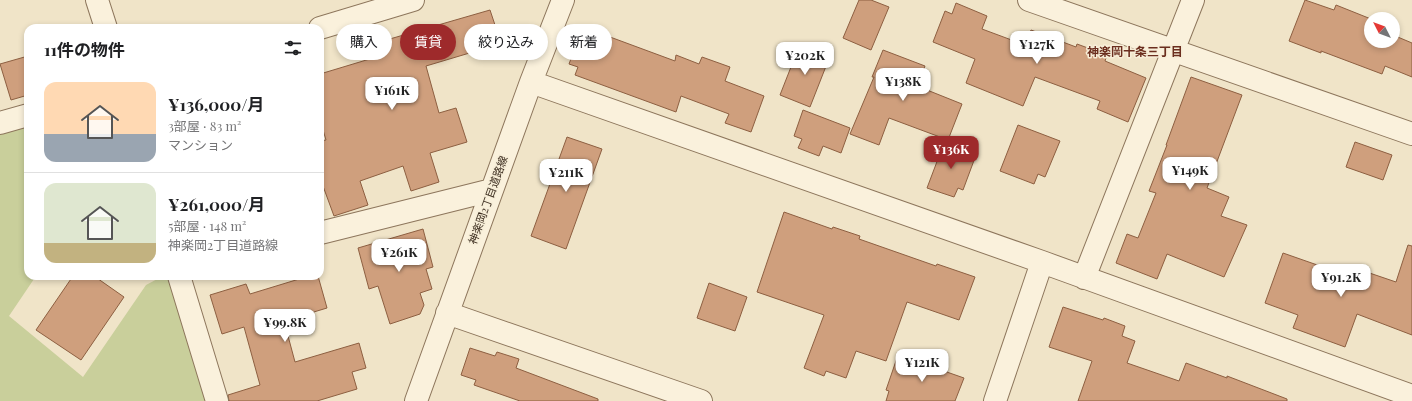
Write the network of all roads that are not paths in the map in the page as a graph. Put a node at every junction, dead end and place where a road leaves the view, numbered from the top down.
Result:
1 (97, 0) edge
2 (413, 0) edge
3 (562, 0) edge
4 (1029, 0) edge
5 (1193, 0) edge
6 (105, 24) edge
7 (324, 27) edge
8 (1173, 51) junction
9 (531, 82) junction
10 (24, 116) edge
11 (0, 123) edge
12 (1412, 134) edge
13 (492, 190) junction
14 (324, 232) edge
15 (1042, 262) junction
16 (1084, 278) junction
17 (180, 280) edge
18 (447, 313) junction
19 (1412, 396) edge
20 (217, 401) edge
21 (416, 401) edge
22 (701, 401) edge
23 (995, 401) edge

1 - 6 street
2 - 7 street
3 - 9 street, 神楽岡2丁目道路線
4 - 8 street
5 - 8 street
8 - 12 street
8 - 16 street
9 - 13 street, 神楽岡2丁目道路線
9 - 15 street
10 - 11 street
13 - 14 street
13 - 18 street, 神楽岡2丁目道路線
15 - 16 street
15 - 23 street
16 - 19 street
17 - 20 street
18 - 21 street, 神楽岡2丁目道路線
18 - 22 street

